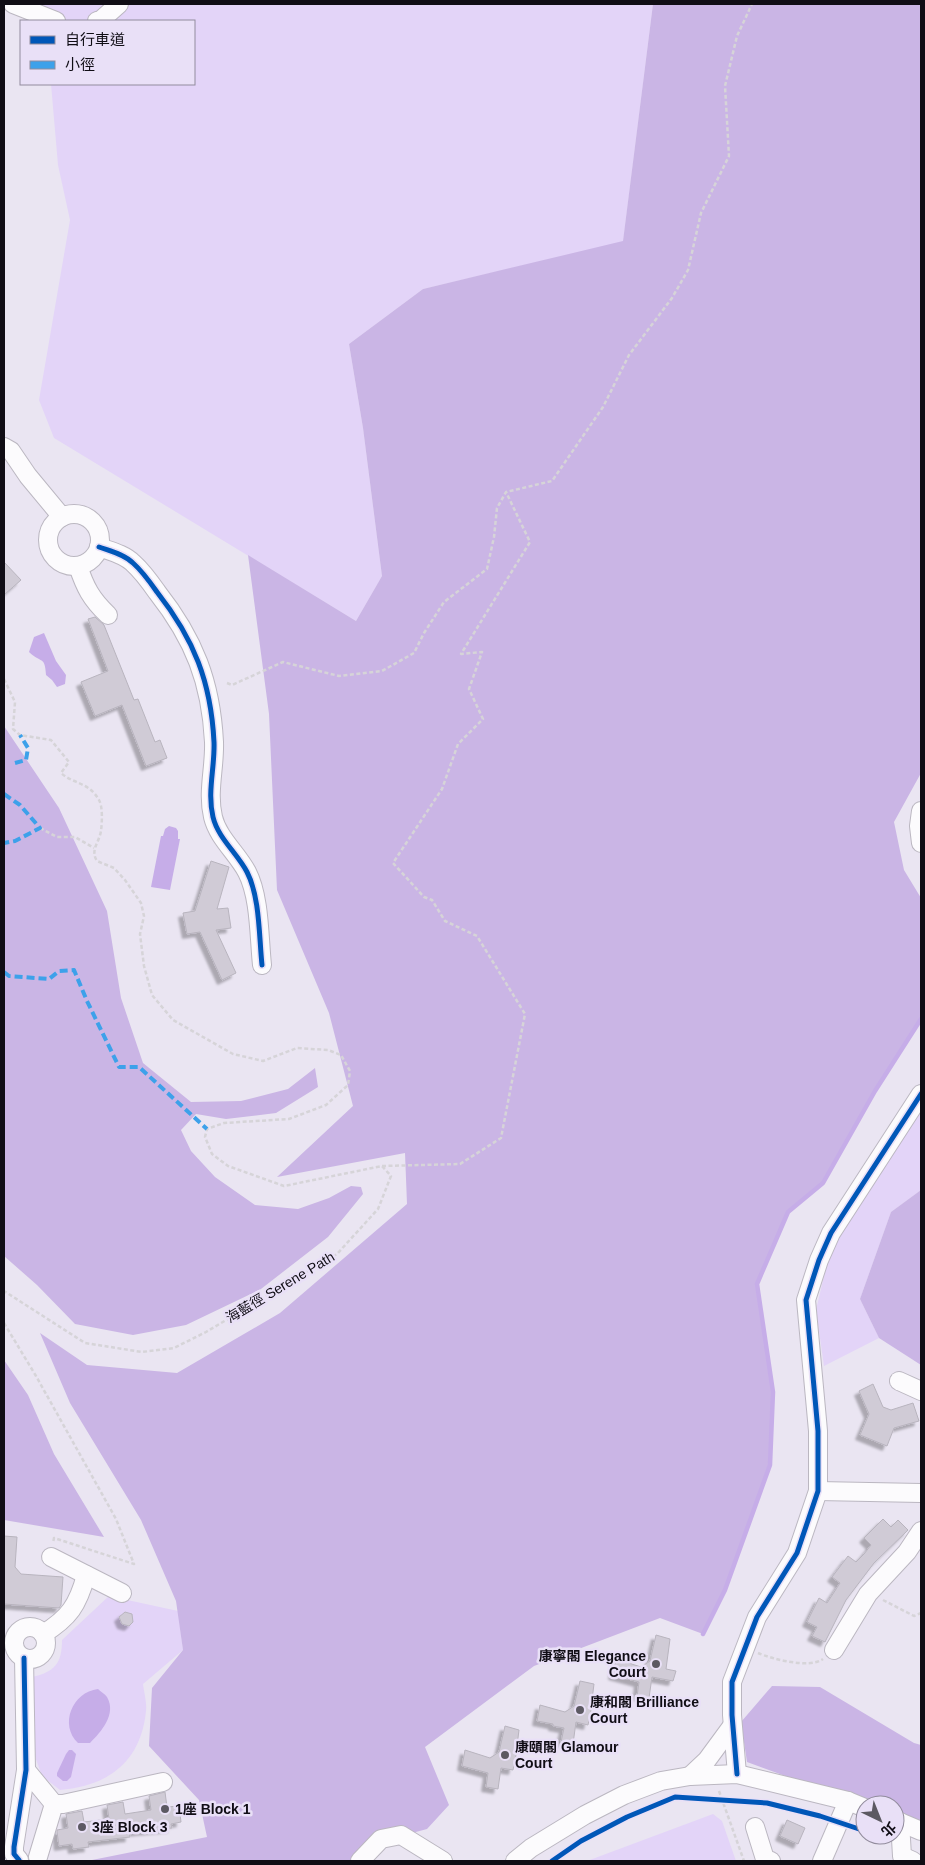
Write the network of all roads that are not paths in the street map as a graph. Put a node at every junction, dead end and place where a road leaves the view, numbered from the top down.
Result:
1 (13, 4) edge
2 (119, 4) edge
3 (53, 20) edge
4 (98, 20) edge
5 (4, 447) edge
6 (62, 517) junction
7 (99, 547) junction
8 (78, 566) junction
9 (108, 615) dead end
10 (921, 811) edge
11 (921, 843) edge
12 (262, 965) dead end
13 (921, 1094) edge
14 (899, 1381) dead end
15 (921, 1391) edge
16 (818, 1491) junction
17 (921, 1493) edge
18 (921, 1531) edge
19 (51, 1557) dead end
20 (86, 1575) junction
21 (122, 1592) dead end
22 (43, 1634) junction
23 (834, 1650) road end
24 (24, 1658) junction
25 (732, 1726) junction
26 (26, 1770) junction
27 (737, 1774) junction
28 (690, 1776) junction
29 (163, 1782) dead end
30 (848, 1801) junction
31 (54, 1804) junction
32 (855, 1804) edge
33 (905, 1824) edge
34 (755, 1827) dead end
35 (921, 1831) edge
36 (900, 1845) edge
37 (40, 1859) edge
38 (18, 1860) edge
39 (360, 1861) edge
40 (443, 1861) edge
41 (515, 1861) edge
42 (771, 1861) edge
43 (822, 1861) edge
44 (913, 1861) edge

1 - 3 street
2 - 4 street
5 - 6 street
6 - 7 street
6 - 8 street
7 - 8 street
7 - 12 street
8 - 9 street
10 - 11 street
13 - 16 street
14 - 15 street
16 - 17 street
16 - 25 street
18 - 23 street
19 - 20 street
20 - 21 street
20 - 22 street
22 - 24 street
22 - 24 street
24 - 26 street
25 - 27 street
25 - 28 street
26 - 31 street
26 - 38 street
27 - 28 street
27 - 30 street
28 - 41 street
29 - 31 street
30 - 32 street
30 - 43 street
31 - 37 street
33 - 35 street
34 - 42 street
36 - 44 street
37 - 38 street
39 - 40 street

